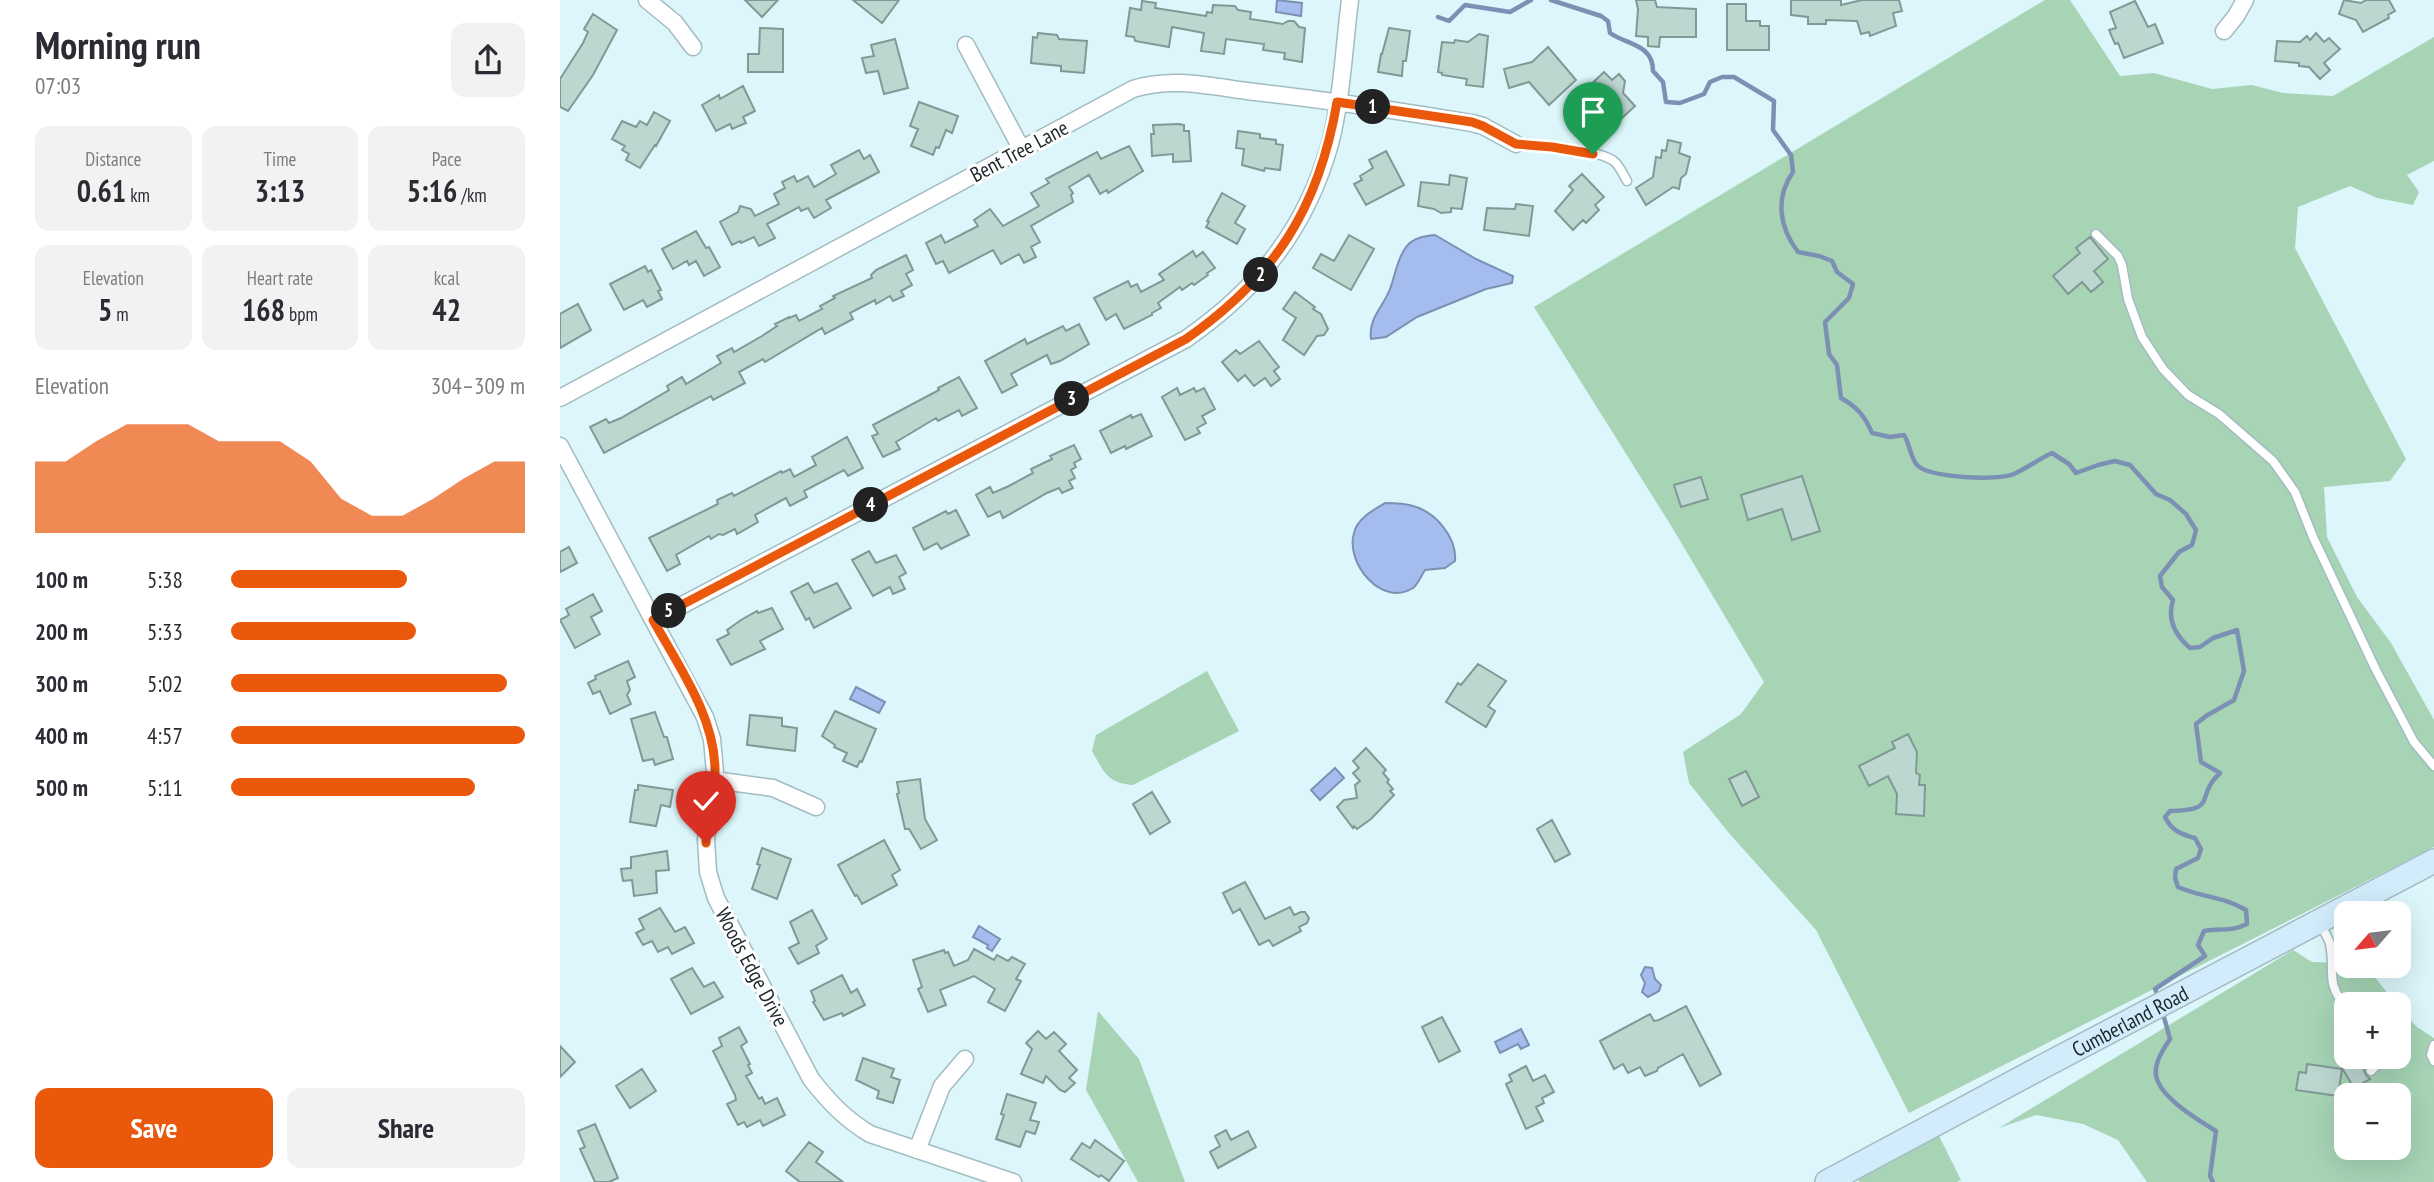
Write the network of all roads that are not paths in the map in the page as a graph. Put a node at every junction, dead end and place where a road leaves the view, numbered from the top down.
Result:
1 (647, 0) edge
2 (1350, 0) edge
3 (2245, 0) edge
4 (2224, 31) dead end
5 (966, 45) dead end
6 (693, 47) dead end
7 (1337, 102) junction
8 (1516, 144) joint
9 (1022, 150) junction
10 (1627, 181) dead end
11 (2096, 234) dead end
12 (560, 398) edge
13 (560, 446) edge
14 (653, 620) junction
15 (2434, 765) edge
16 (714, 780) junction
17 (816, 807) dead end
18 (2434, 862) edge
19 (2319, 920) junction
20 (2334, 992) edge
21 (2434, 1045) edge
22 (965, 1059) dead end
23 (2434, 1060) edge
24 (918, 1150) junction
25 (1013, 1182) edge
26 (1827, 1182) edge

1 - 6 street
2 - 7 street
3 - 4 street
5 - 9 street
7 - 8 street, Bent Tree Lane
7 - 9 street, Bent Tree Lane
7 - 14 street
8 - 10 lane
9 - 12 street, Bent Tree Lane
11 - 15 lane
13 - 14 street, Woods Edge Drive
14 - 16 street, Woods Edge Drive
16 - 17 street
16 - 24 street, Woods Edge Drive
18 - 19 main road, Cumberland Road
19 - 20 lane
19 - 26 main road, Cumberland Road
21 - 23 lane
22 - 24 street
24 - 25 street, Woods Edge Drive

